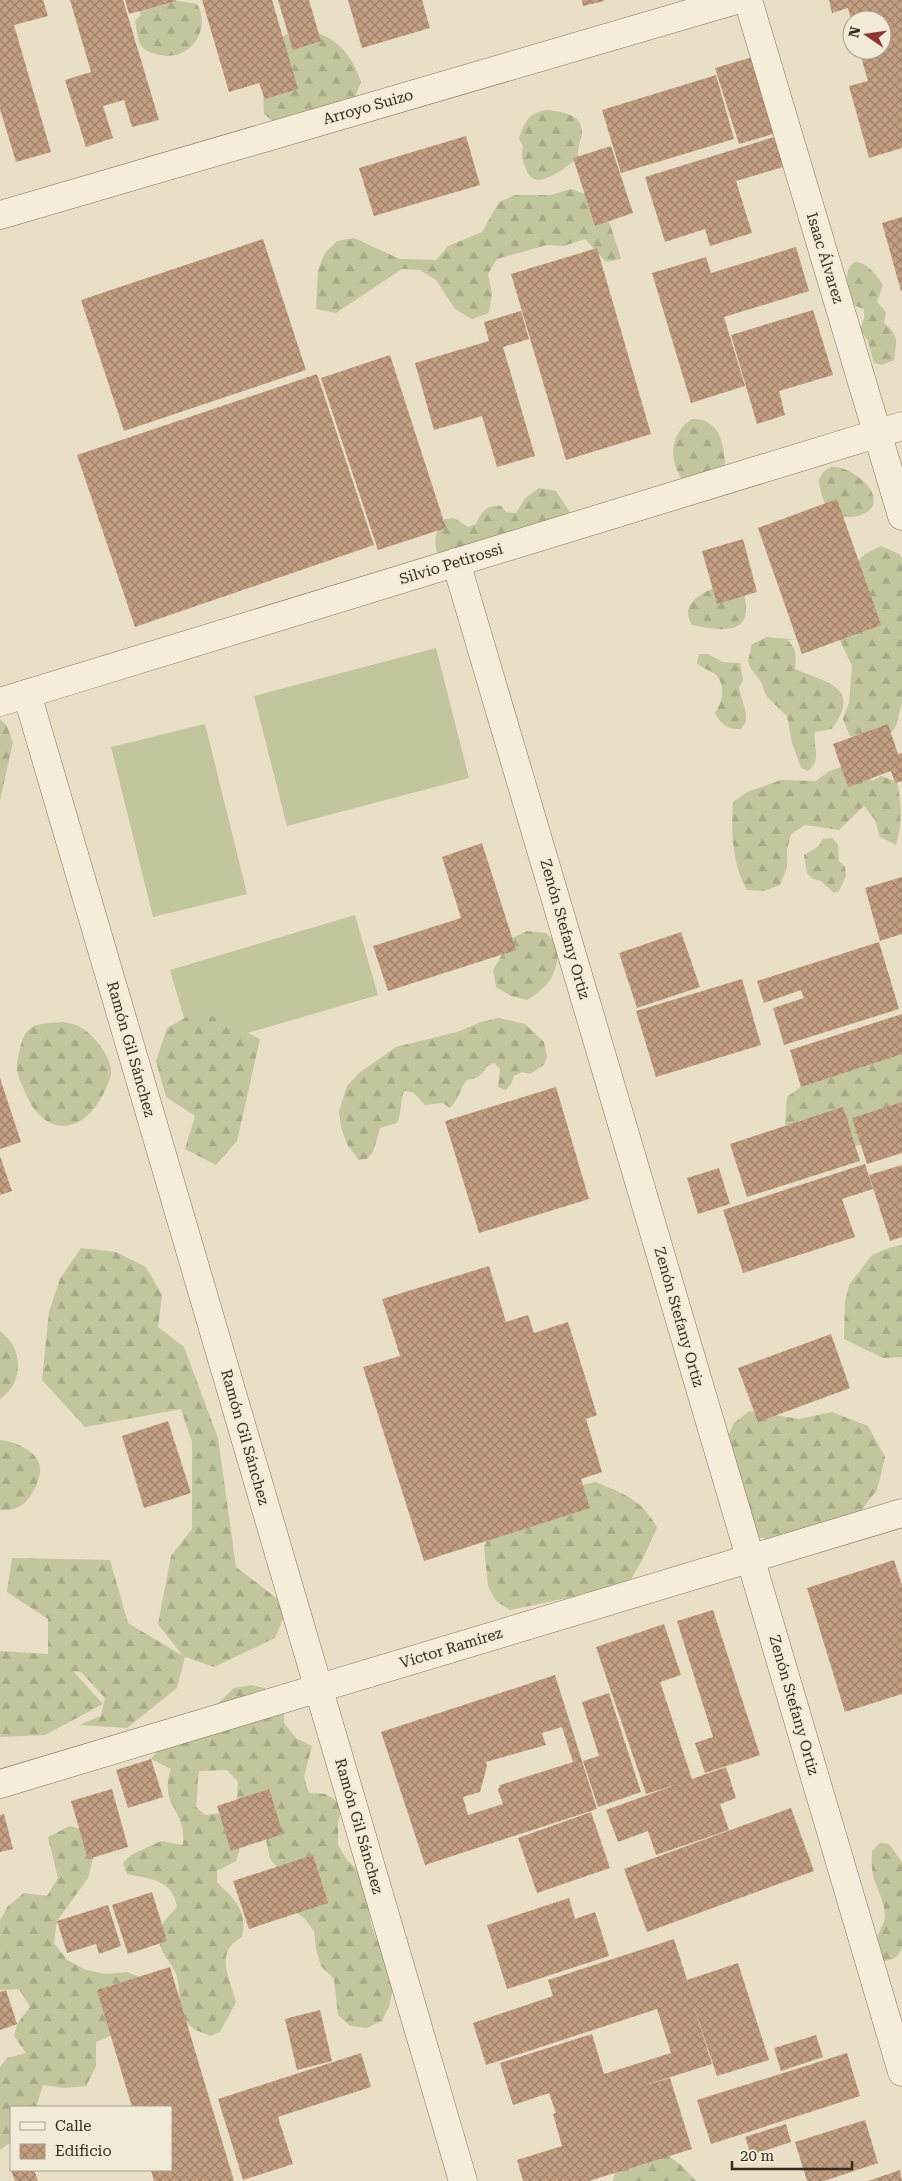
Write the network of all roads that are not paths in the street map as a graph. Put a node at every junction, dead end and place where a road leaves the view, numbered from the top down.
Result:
1 (736, 0) edge
2 (748, 0) edge
3 (0, 215) edge
4 (890, 430) edge
5 (902, 516) edge
6 (456, 562) junction
7 (27, 694) junction
8 (0, 702) edge
9 (902, 1513) edge
10 (751, 1558) junction
11 (319, 1688) junction
12 (0, 1784) edge
13 (902, 2072) edge
14 (464, 2181) edge

1 - 3 street, Arroyo Suizo
2 - 4 street, Isaac Álvarez
4 - 5 street, Isaac Álvarez
4 - 6 street, Silvio Petirossi
6 - 7 street, Silvio Petirossi
6 - 10 street, Zenón Stefany Ortiz
7 - 8 street, Silvio Petirossi
7 - 11 street, Ramón Gil Sánchez
9 - 10 street, Víctor Ramírez
10 - 11 street, Víctor Ramírez
10 - 13 street, Zenón Stefany Ortiz
11 - 12 street, Víctor Ramírez
11 - 14 street, Ramón Gil Sánchez

